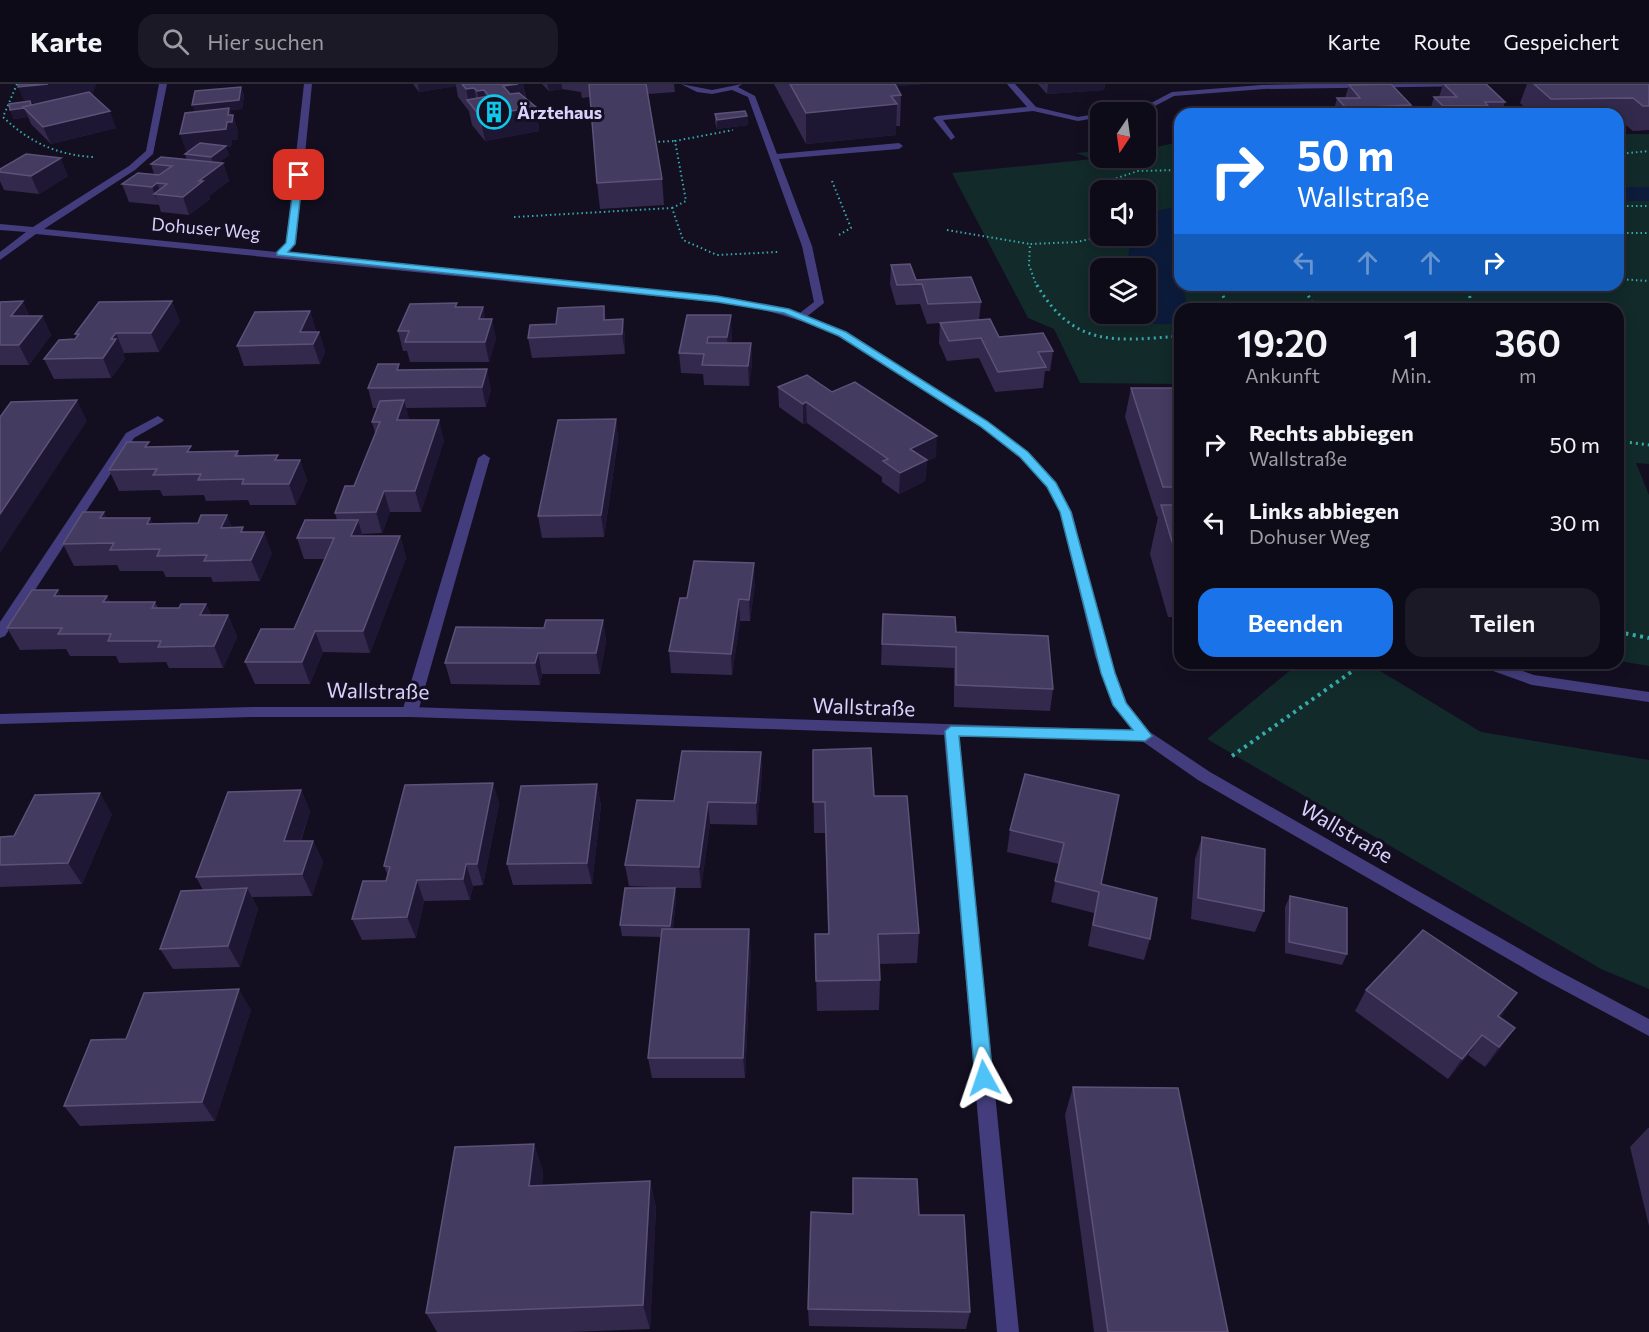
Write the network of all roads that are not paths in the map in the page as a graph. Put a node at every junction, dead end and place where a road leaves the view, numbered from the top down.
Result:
1 (163, 84) edge
2 (308, 84) edge
3 (685, 84) edge
4 (1011, 84) edge
5 (1477, 84) edge
6 (1398, 85) edge
7 (736, 86) edge
8 (1240, 86) edge
9 (1156, 103) edge
10 (1033, 109) junction
11 (1090, 117) edge
12 (951, 137) dead end
13 (899, 146) dead end
14 (775, 158) junction
15 (0, 226) edge
16 (35, 230) junction
17 (280, 254) junction
18 (0, 257) edge
19 (801, 316) junction
20 (158, 420) dead end
21 (484, 459) dead end
22 (0, 633) edge
23 (1501, 669) edge
24 (1649, 697) edge
25 (410, 712) junction
26 (0, 720) edge
27 (951, 731) junction
28 (1145, 736) junction
29 (1649, 1028) edge
30 (1008, 1332) edge

1 - 16 street
2 - 17 street
3 - 7 street
4 - 10 street
5 - 6 street
6 - 8 street
7 - 14 street
8 - 9 street
10 - 11 street
10 - 12 street
13 - 14 street
14 - 19 street
15 - 16 street, Dohuser Weg
16 - 17 street, Dohuser Weg
16 - 18 street
17 - 19 street, Dohuser Weg
19 - 28 street, Dohuser Weg
20 - 22 street
21 - 25 street
23 - 24 street
25 - 26 street, Wallstraße
25 - 27 street, Wallstraße
27 - 28 street, Wallstraße
27 - 30 street
28 - 29 street, Wallstraße

